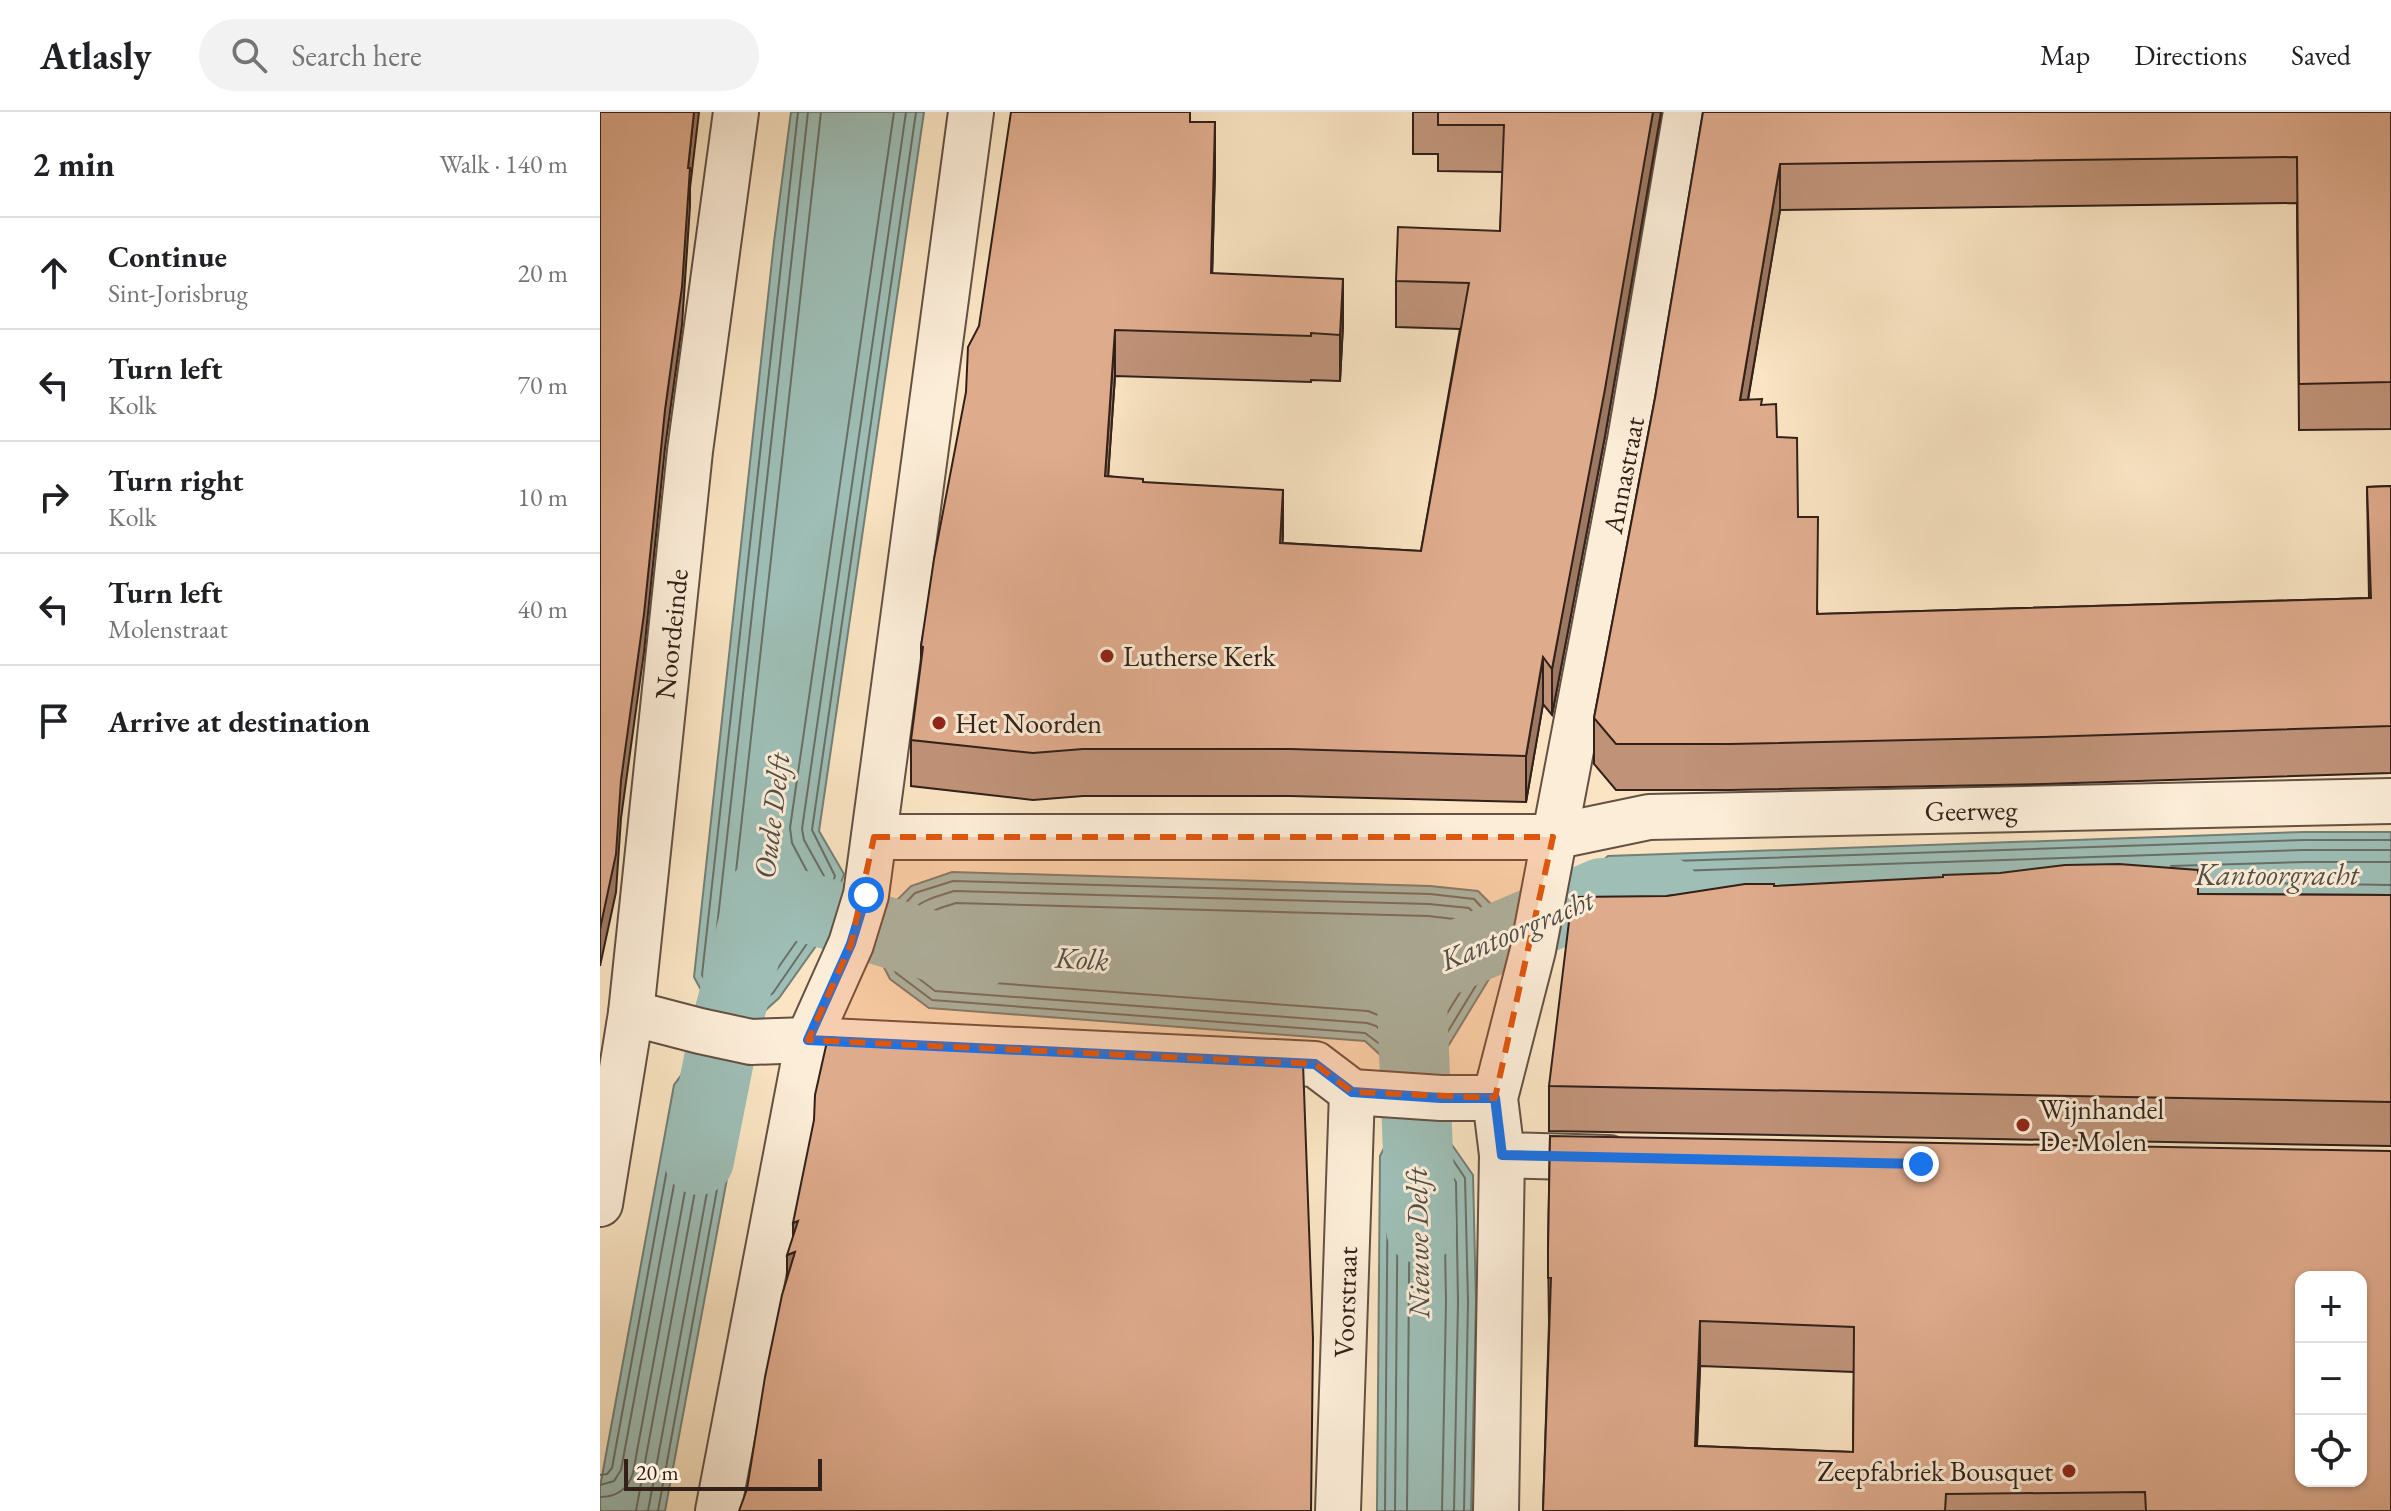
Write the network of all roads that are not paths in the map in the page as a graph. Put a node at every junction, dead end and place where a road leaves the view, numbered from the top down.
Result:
1 (736, 112) edge
2 (971, 112) edge
3 (1686, 112) edge
4 (2391, 801) edge
5 (874, 837) junction
6 (1553, 837) junction
7 (631, 1013) junction
8 (808, 1040) junction
9 (1370, 1094) junction
10 (1495, 1098) junction
11 (1502, 1155) junction
12 (604, 1158) edge
13 (1642, 1158) edge
14 (600, 1204) edge
15 (718, 1511) edge
16 (1338, 1511) edge
17 (1496, 1511) edge

1 - 7 street, Noordeinde
2 - 5 street
3 - 6 street, Annastraat
4 - 6 street, Geerweg
5 - 6 street
5 - 8 street
6 - 10 street
7 - 8 street
7 - 12 street, Noordeinde
8 - 9 street
8 - 15 street
9 - 10 street
9 - 16 street, Voorstraat
10 - 11 street
11 - 13 street
11 - 17 street
12 - 14 street

